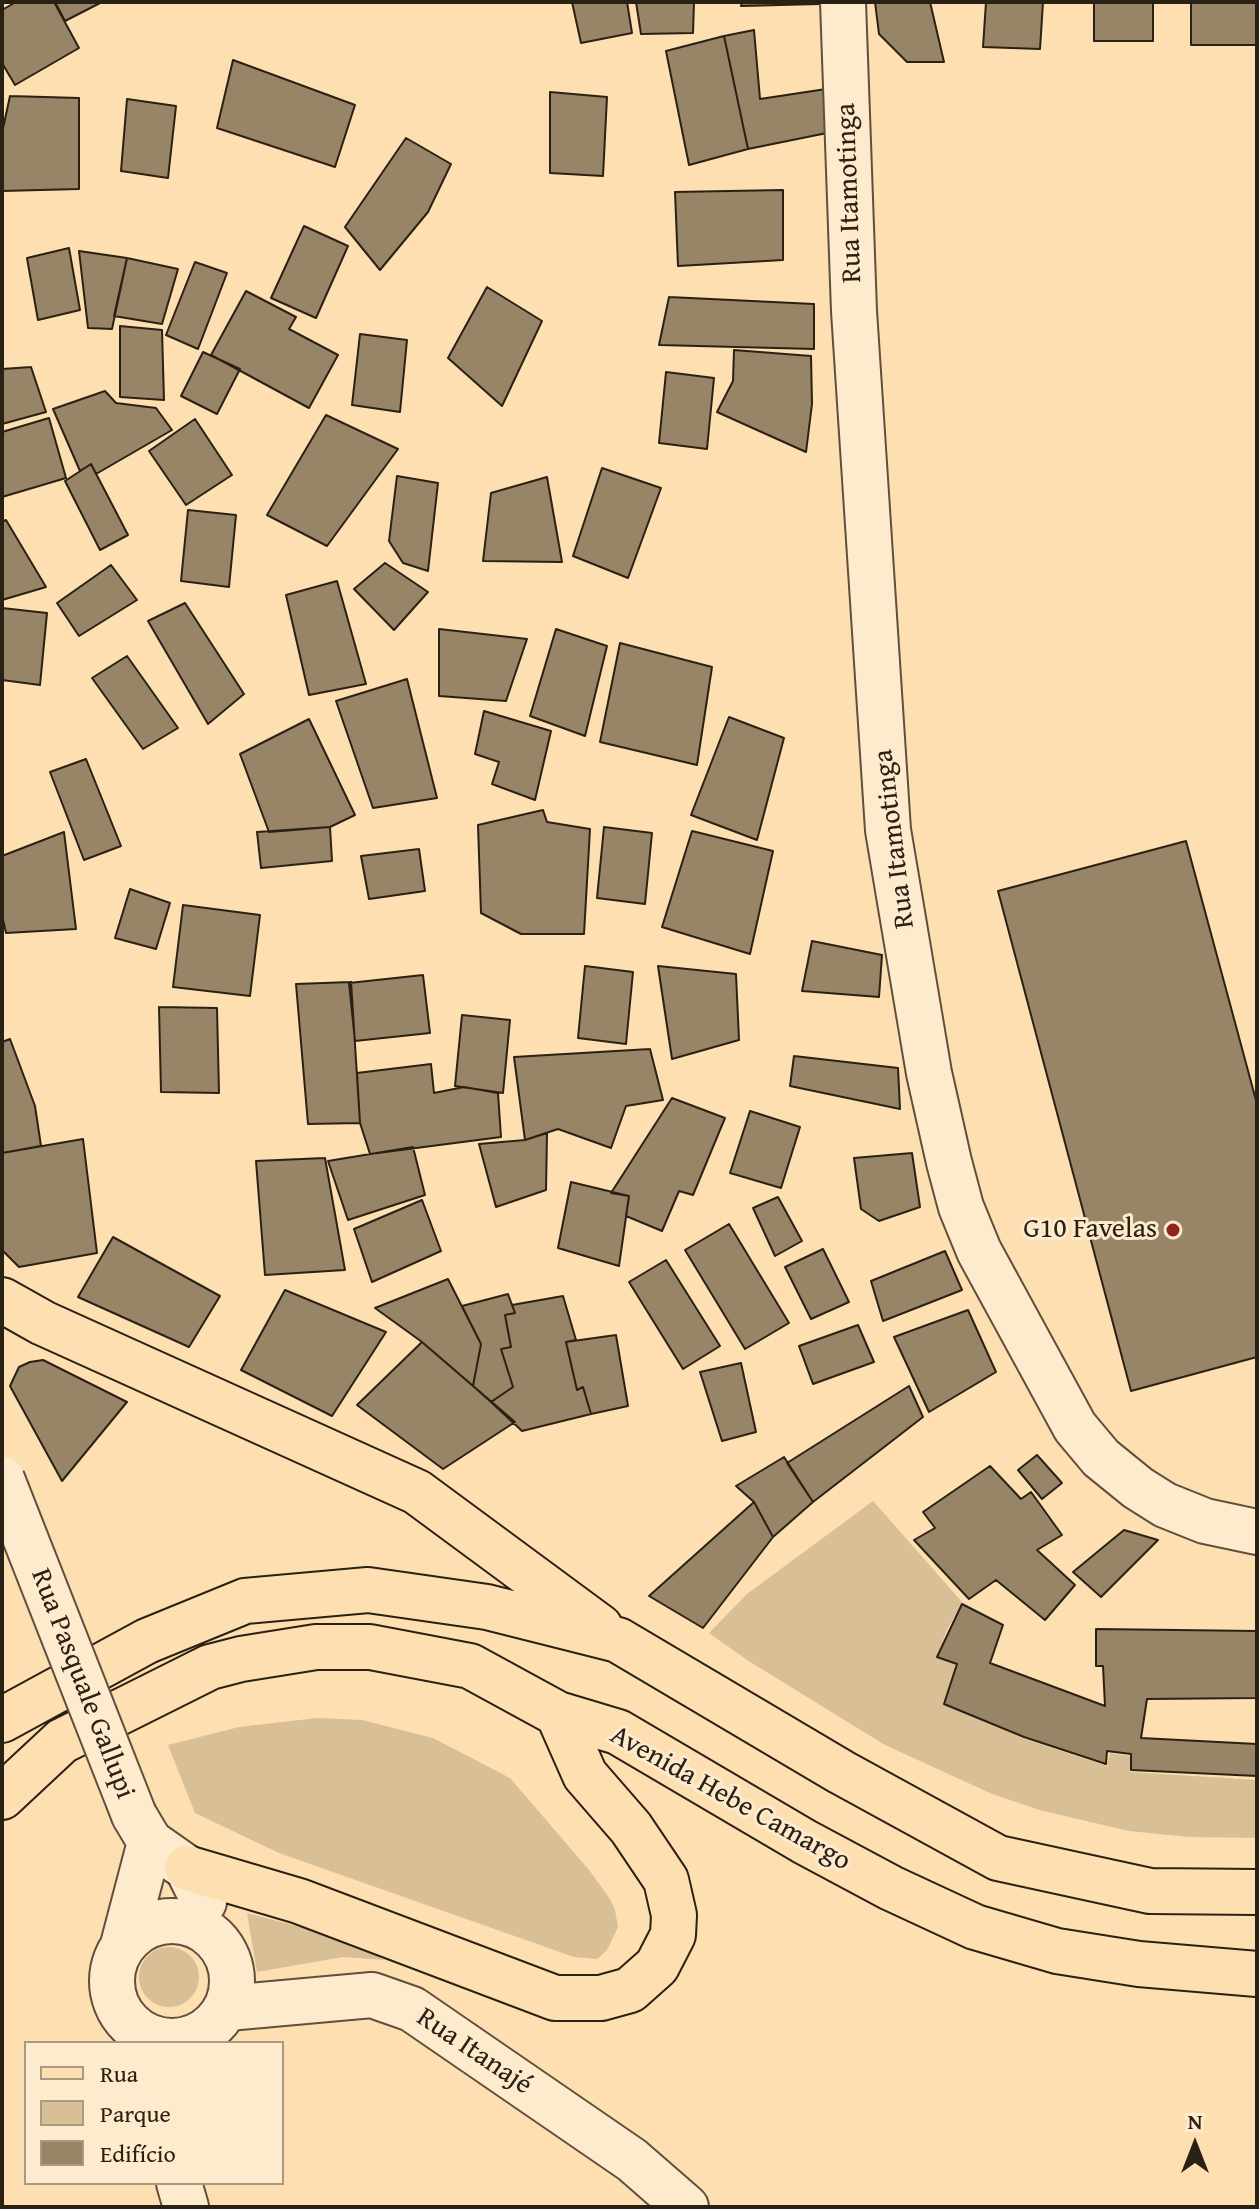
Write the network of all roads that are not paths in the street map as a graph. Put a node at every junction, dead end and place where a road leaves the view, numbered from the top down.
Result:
1 (843, 2) edge
2 (2, 1300) edge
3 (2, 1479) edge
4 (1257, 1532) edge
5 (618, 1640) junction
6 (558, 1714) junction
7 (2, 1720) edge
8 (2, 1797) edge
9 (142, 1829) junction
10 (187, 1868) junction
11 (1257, 1892) edge
12 (219, 1942) junction
13 (123, 1945) junction
14 (1257, 1974) edge
15 (221, 2023) edge
16 (131, 2033) edge
17 (180, 2185) edge
18 (198, 2185) edge
19 (186, 2207) edge
20 (197, 2207) edge
21 (686, 2207) edge

1 - 4 street, Rua Itamotinga
2 - 5 main road
3 - 9 street, Rua Pasquale Gallupi, bridge
5 - 7 main road
5 - 11 main road
6 - 8 main road, Avenida Hebe Camargo
6 - 10 main road
6 - 14 main road, Avenida Hebe Camargo
9 - 10 street
9 - 13 street
10 - 12 street
12 - 13 street
12 - 15 street
13 - 16 street
15 - 16 street
15 - 21 street, Rua Itanajé
17 - 19 street
18 - 20 street

